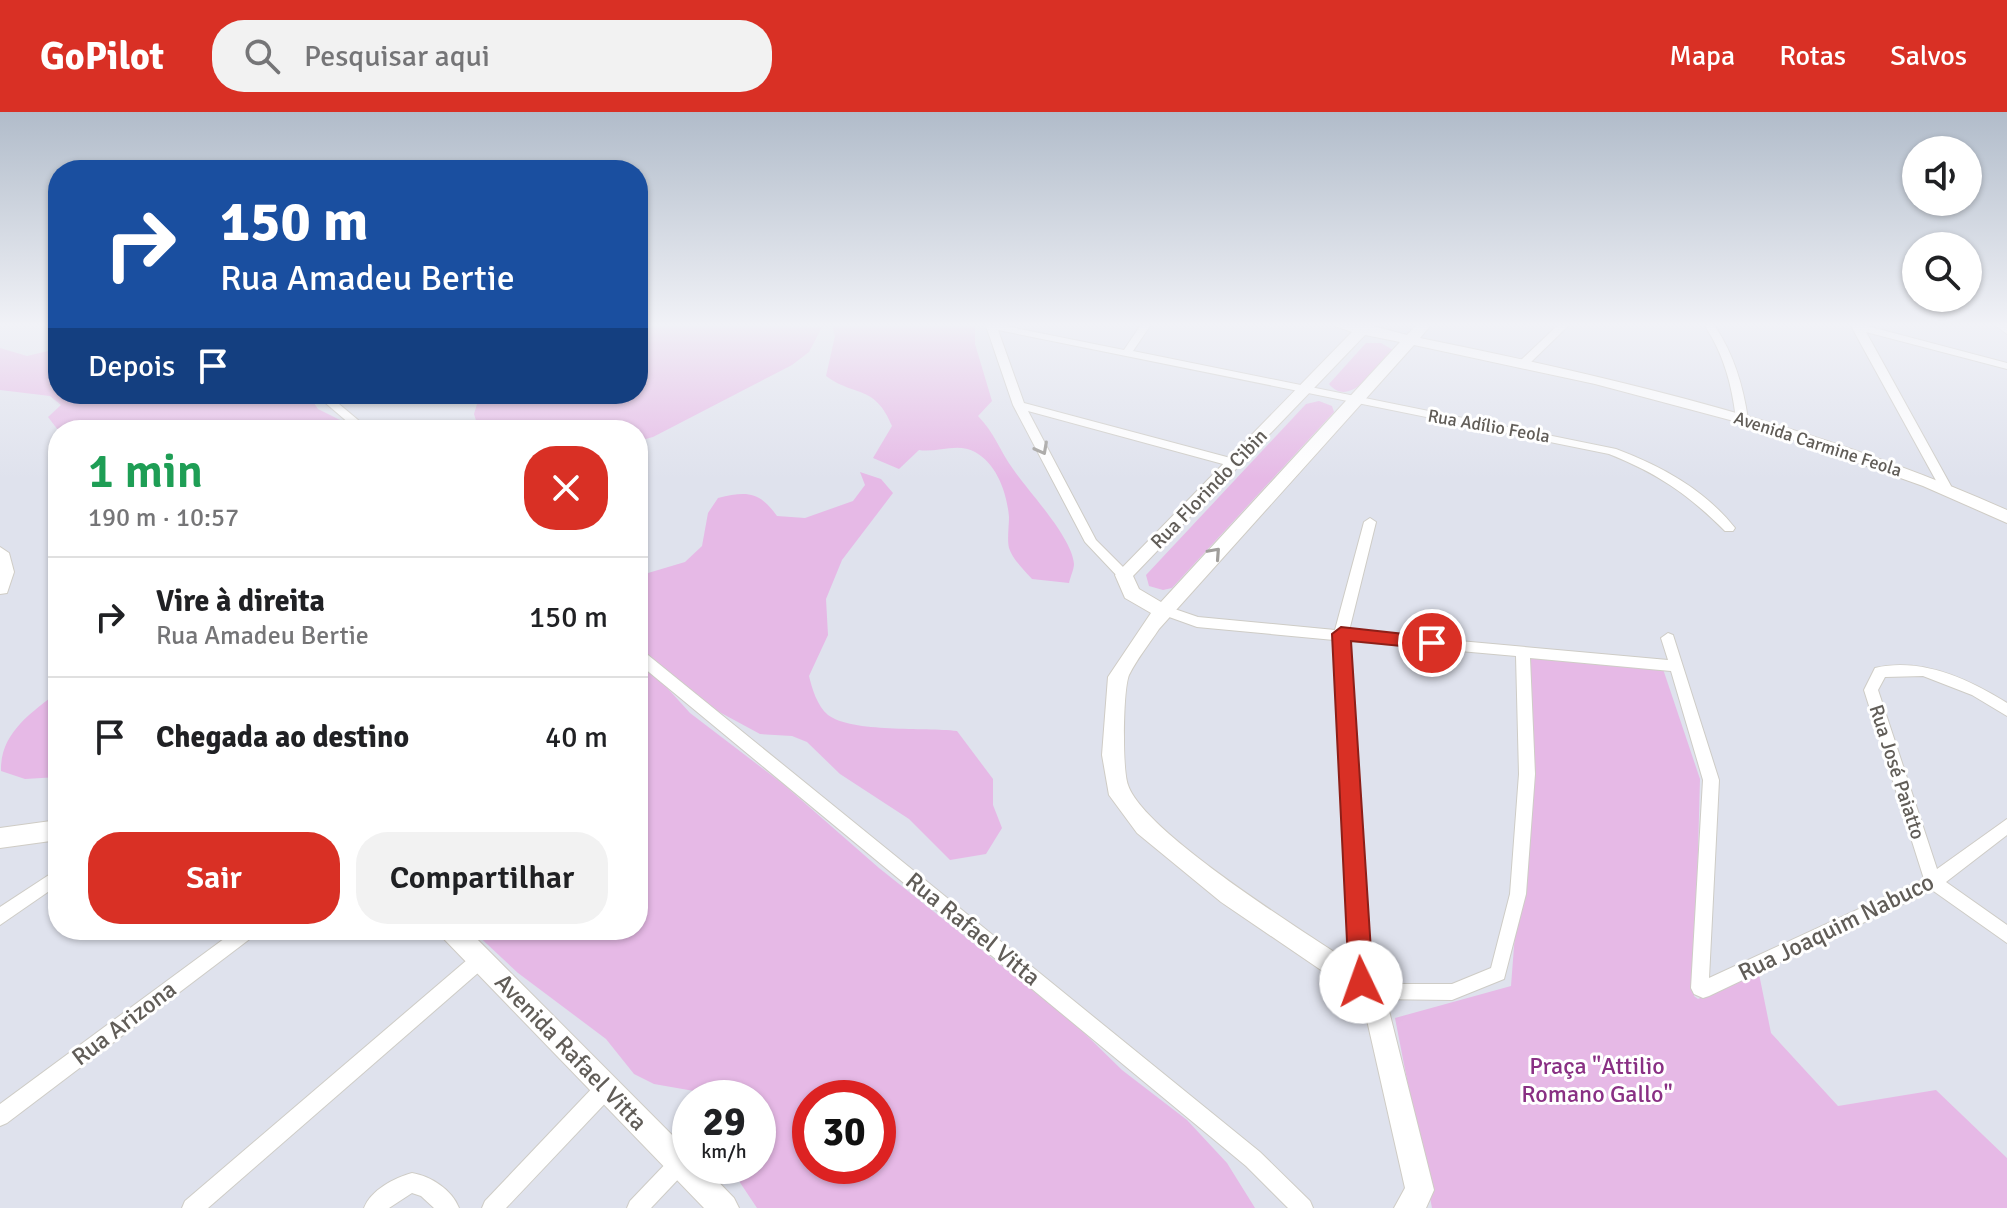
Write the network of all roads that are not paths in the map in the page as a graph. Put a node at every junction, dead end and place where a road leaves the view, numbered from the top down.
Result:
1 (1009, 377) edge
2 (1240, 377) edge
3 (1318, 377) edge
4 (1376, 377) edge
5 (1583, 377) edge
6 (1736, 377) edge
7 (1885, 377) edge
8 (1305, 391) junction
9 (1354, 401) junction
10 (332, 404) edge
11 (1019, 405) junction
12 (1742, 419) junction
13 (352, 420) edge
14 (1234, 463) junction
15 (1945, 486) junction
16 (2007, 517) edge
17 (1370, 522) dead end
18 (1729, 528) dead end
19 (0, 553) edge
20 (1124, 575) junction
21 (0, 588) edge
22 (1163, 610) junction
23 (1341, 634) junction
24 (1668, 638) dead end
25 (1523, 653) junction
26 (648, 663) edge
27 (1675, 666) junction
28 (2007, 710) edge
29 (2007, 826) edge
30 (48, 831) edge
31 (0, 838) edge
32 (1933, 882) junction
33 (48, 883) edge
34 (0, 917) edge
35 (2007, 935) edge
36 (236, 940) edge
37 (461, 940) edge
38 (480, 960) junction
39 (1367, 987) junction
40 (606, 1088) junction
41 (0, 1116) edge
42 (672, 1157) edge
43 (672, 1171) edge
44 (699, 1184) edge
45 (192, 1208) edge
46 (374, 1208) edge
47 (449, 1208) edge
48 (492, 1208) edge
49 (637, 1208) edge
50 (724, 1208) edge
51 (1303, 1208) edge
52 (1409, 1208) edge

1 - 11 street
2 - 8 street, Rua Adílio Feola
3 - 8 main road, Rua Florindo Cibin
4 - 9 main road
5 - 12 main road, Avenida Carmine Feola
6 - 12 street
7 - 15 street
8 - 9 street, Rua Adílio Feola
8 - 14 main road, Rua Florindo Cibin
9 - 18 street, Rua Adílio Feola
22 -> 9 main road
10 - 13 street
11 - 14 street
11 -> 20 street
12 - 15 main road, Avenida Carmine Feola
14 - 20 main road, Rua Florindo Cibin
15 - 16 main road, Avenida Carmine Feola
17 - 23 street
19 - 21 main road
20 - 22 main road
22 - 23 street
22 - 39 main road
23 - 25 street
23 - 39 street
24 - 27 street
25 - 27 street
25 - 39 street
26 - 51 street, Rua Rafael Vitta
27 - 32 street, Rua Joaquim Nabuco
28 - 32 street, Rua José Paiatto
29 - 32 street, Rua Joaquim Nabuco
30 - 31 main road
32 - 35 street
33 - 34 street
36 - 41 street, Rua Arizona
37 - 38 main road, Avenida Rafael Vitta
38 - 40 main road, Avenida Rafael Vitta
38 - 45 street
39 - 52 main road
40 - 42 main road, Avenida Rafael Vitta
40 - 48 street
43 - 49 street
44 - 50 main road, Avenida Rafael Vitta
46 - 47 street

